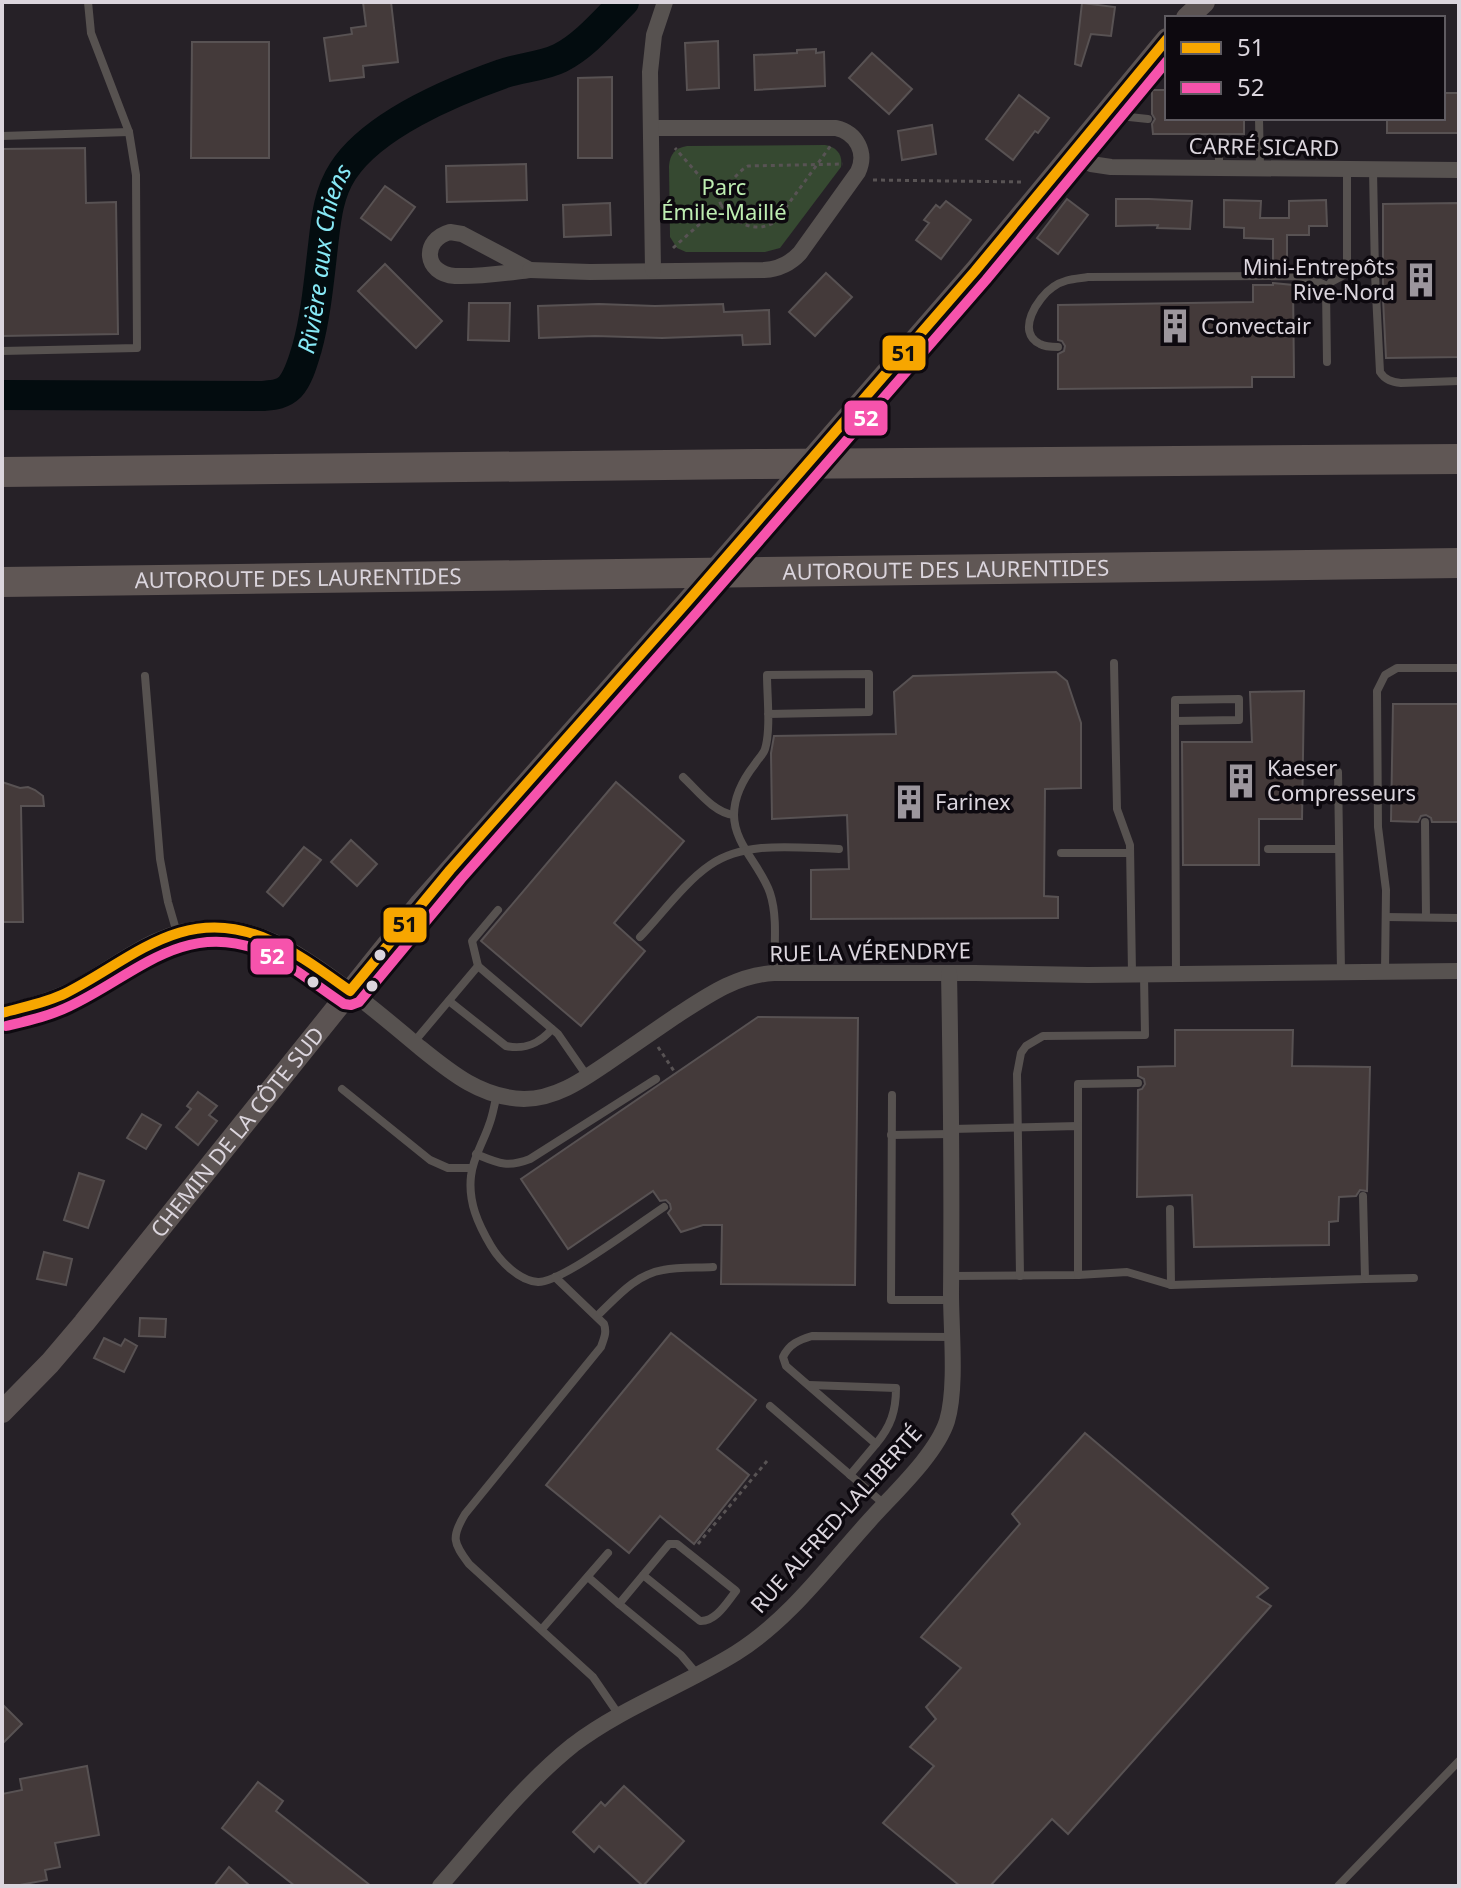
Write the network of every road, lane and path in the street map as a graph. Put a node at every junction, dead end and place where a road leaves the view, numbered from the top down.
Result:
1 (88, 2) edge
2 (665, 2) edge
3 (1204, 2) edge
4 (1189, 16) edge
5 (1165, 41) edge
6 (1112, 104) junction
7 (1148, 119) dead end
8 (1259, 120) edge
9 (652, 128) junction
10 (129, 132) junction
11 (2, 136) edge
12 (832, 144) dead end
13 (1219, 144) dead end
14 (675, 148) dead end
15 (1071, 153) junction
16 (843, 164) dead end
17 (817, 165) junction
18 (1219, 168) junction
19 (1260, 168) junction
20 (1347, 169) junction
21 (1373, 170) junction
22 (1459, 170) edge
23 (873, 180) dead end
24 (1034, 182) dead end
25 (719, 198) junction
26 (721, 205) junction
27 (673, 248) dead end
28 (530, 270) junction
29 (653, 270) junction
30 (1327, 286) junction
31 (1058, 347) dead end
32 (2, 351) edge
33 (1327, 362) dead end
34 (1459, 381) edge
35 (1459, 459) edge
36 (2, 472) edge
37 (1459, 563) edge
38 (2, 582) edge
39 (1114, 663) dead end
40 (1459, 668) edge
41 (145, 676) dead end
42 (768, 714) junction
43 (1175, 721) junction
44 (1338, 772) dead end
45 (683, 777) dead end
46 (734, 815) junction
47 (1425, 822) dead end
48 (839, 849) dead end
49 (1268, 849) dead end
50 (1339, 849) junction
51 (747, 851) junction
52 (1061, 853) dead end
53 (1130, 853) junction
54 (498, 910) dead end
55 (1386, 917) junction
56 (1426, 917) junction
57 (1459, 918) edge
58 (177, 933) junction
59 (640, 937) dead end
60 (478, 966) junction
61 (1385, 971) junction
62 (1459, 971) edge
63 (1341, 972) junction
64 (774, 973) junction
65 (949, 973) junction
66 (1138, 974) junction
67 (1176, 974) junction
68 (350, 991) junction
69 (449, 1001) junction
70 (2, 1013) edge
71 (552, 1029) junction
72 (414, 1042) junction
73 (658, 1047) dead end
74 (676, 1074) dead end
75 (587, 1077) junction
76 (656, 1079) dead end
77 (1138, 1083) dead end
78 (342, 1089) dead end
79 (497, 1095) junction
80 (892, 1095) dead end
81 (1078, 1126) junction
82 (1018, 1127) junction
83 (951, 1132) junction
84 (891, 1135) junction
85 (476, 1154) junction
86 (472, 1168) junction
87 (1363, 1196) dead end
88 (664, 1207) dead end
89 (1170, 1209) dead end
90 (713, 1267) dead end
91 (1078, 1275) junction
92 (951, 1276) junction
93 (1020, 1276) junction
94 (555, 1277) junction
95 (1414, 1278) dead end
96 (1365, 1279) junction
97 (1171, 1285) junction
98 (951, 1300) junction
99 (597, 1316) junction
100 (952, 1337) junction
101 (808, 1385) junction
102 (770, 1406) dead end
103 (2, 1412) edge
104 (876, 1444) junction
105 (767, 1461) dead end
106 (850, 1475) junction
107 (884, 1504) junction
108 (703, 1538) dead end
109 (608, 1553) dead end
110 (643, 1575) junction
111 (588, 1577) junction
112 (619, 1604) junction
113 (542, 1629) junction
114 (697, 1674) junction
115 (619, 1715) junction
116 (1459, 1761) edge
117 (440, 1886) edge
118 (1338, 1886) edge

1 - 10 lane
2 - 9 street
3 - 4 street
5 - 6 street, CHEMIN DE LA CÔTE SUD
6 - 7 lane
6 - 15 street, CHEMIN DE LA CÔTE SUD
8 - 19 lane
9 - 29 street
9 - 29 street
10 - 11 lane
10 - 32 lane
12 - 17 path
13 - 18 lane
14 - 25 path
15 - 18 street, CARRÉ SICARD
15 - 68 street, CHEMIN DE LA CÔTE SUD
16 - 17 path
17 - 25 path
17 - 26 path
18 - 19 street, CARRÉ SICARD
19 - 20 street, CARRÉ SICARD
20 - 21 street, CARRÉ SICARD
20 - 30 lane
21 - 22 street, CARRÉ SICARD
21 - 34 lane
23 - 24 path
25 - 26 path
26 - 27 path
28 - 28 street
28 - 29 street
30 - 31 lane
30 - 33 lane
35 - 36 highway
37 - 38 highway, AUTOROUTE DES LAURENTIDES
39 - 53 lane
40 - 55 lane
41 - 58 lane
42 - 42 lane
42 - 46 lane
43 - 43 lane
43 - 67 lane
44 - 50 lane
45 - 46 lane
46 - 51 lane
47 - 56 lane
48 - 51 lane
49 - 50 lane
50 - 63 lane
51 - 59 lane
51 - 64 lane
52 - 53 lane
53 - 66 lane
54 - 60 lane
55 - 56 lane
55 - 61 lane
56 - 57 lane
58 - 68 street, RUE LA VÉRENDRYE
58 - 70 street, RUE LA VÉRENDRYE
60 - 69 lane
60 - 71 lane
61 - 62 street, RUE LA VÉRENDRYE
61 - 63 street, RUE LA VÉRENDRYE
63 - 67 street, RUE LA VÉRENDRYE
64 - 65 street, RUE LA VÉRENDRYE
64 - 75 street, RUE LA VÉRENDRYE
65 - 66 street, RUE LA VÉRENDRYE
65 - 83 street, RUE ALFRED-LALIBERTÉ
66 - 67 street, RUE LA VÉRENDRYE
66 - 82 lane
68 - 72 street, RUE LA VÉRENDRYE
68 - 103 street, CHEMIN DE LA CÔTE SUD
69 - 71 lane
69 - 72 lane
71 - 75 lane
72 - 79 street, RUE LA VÉRENDRYE
73 - 74 path
75 - 79 street, RUE LA VÉRENDRYE
76 - 85 lane
77 - 81 lane
78 - 86 lane
79 - 85 lane
80 - 84 lane
81 - 82 lane
81 - 91 lane
82 - 83 lane
82 - 93 lane
83 - 84 lane
83 - 92 street, RUE ALFRED-LALIBERTÉ
84 - 98 lane
85 - 86 lane
86 - 94 lane
87 - 96 lane
88 - 94 lane
89 - 97 lane
90 - 99 lane
91 - 93 lane
91 - 97 lane
92 - 93 lane
92 - 98 street, RUE ALFRED-LALIBERTÉ
94 - 99 lane
95 - 96 lane
96 - 97 lane
98 - 100 street, RUE ALFRED-LALIBERTÉ
99 - 113 lane
100 - 101 lane
100 - 107 street, RUE ALFRED-LALIBERTÉ
101 - 104 lane
101 - 104 lane
102 - 106 lane
104 - 106 lane
105 - 108 path
106 - 107 lane
107 - 114 street, RUE ALFRED-LALIBERTÉ
109 - 111 lane
110 - 110 lane
110 - 112 lane
111 - 112 lane
111 - 113 lane
112 - 114 lane
113 - 115 lane
114 - 115 street, RUE ALFRED-LALIBERTÉ
115 - 117 street, RUE ALFRED-LALIBERTÉ
116 - 118 lane

